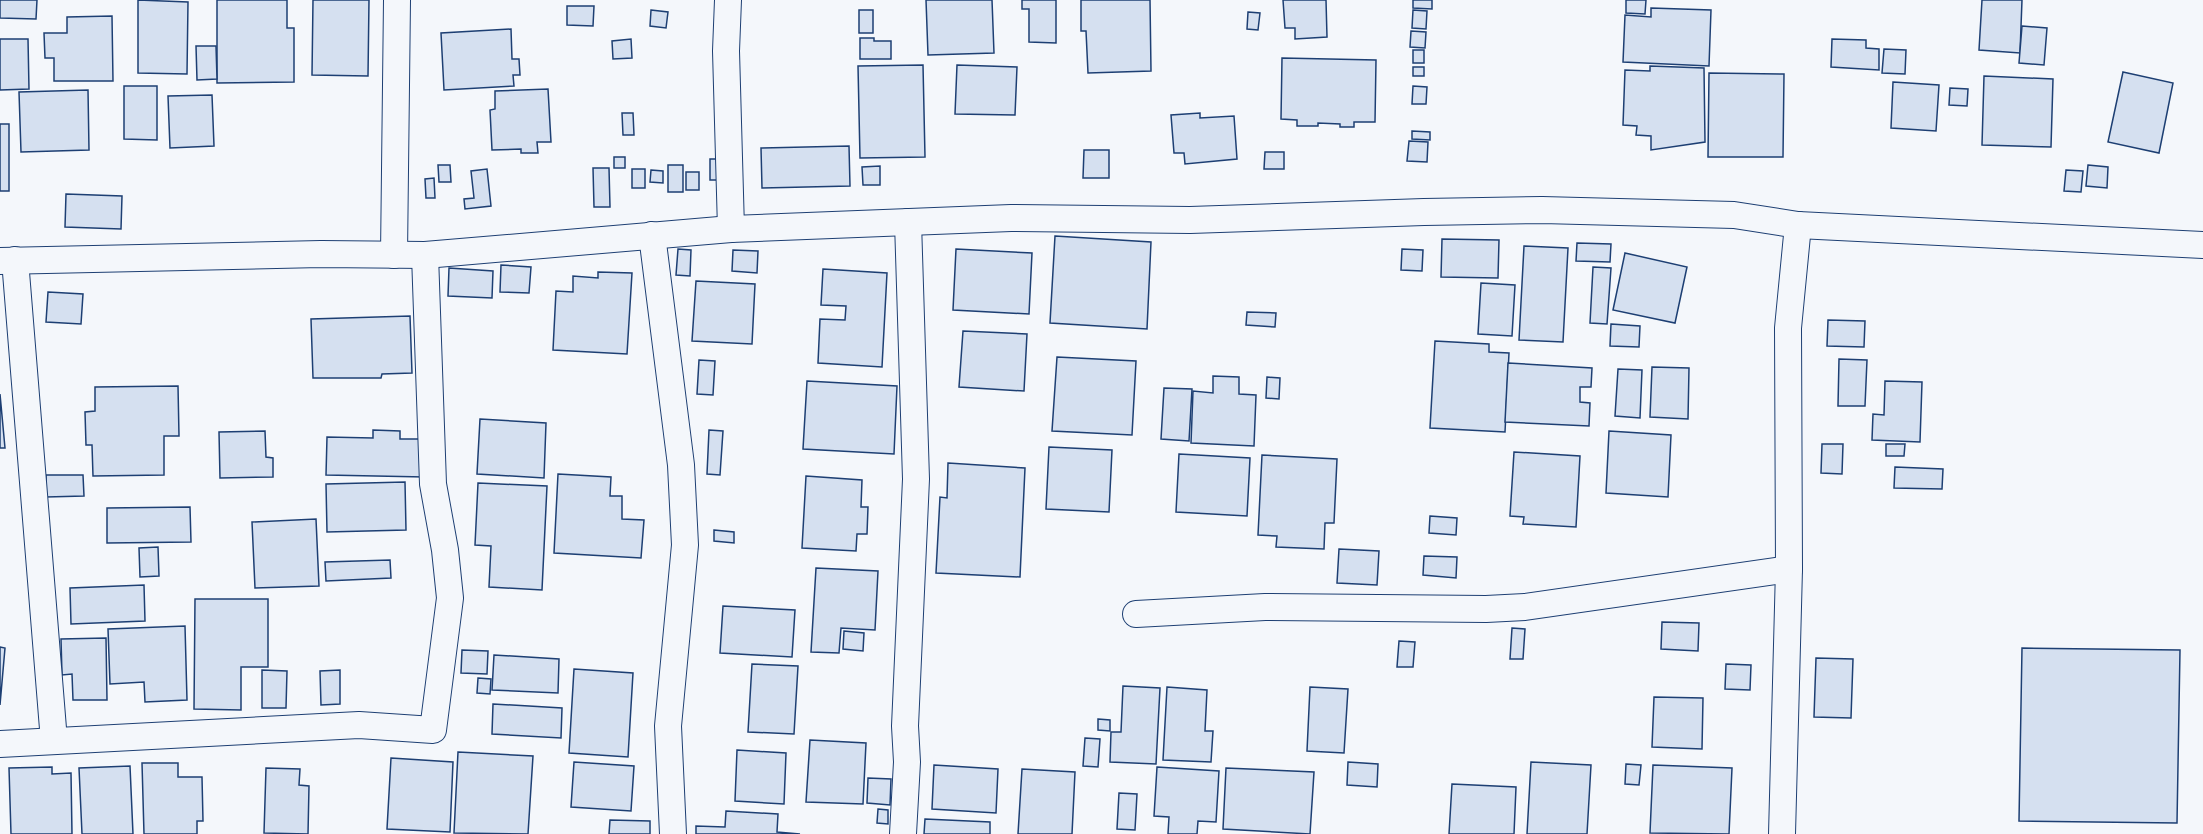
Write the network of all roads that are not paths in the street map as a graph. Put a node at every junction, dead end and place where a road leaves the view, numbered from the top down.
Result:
1 (397, 0) edge
2 (728, 0) edge
3 (908, 222) junction
4 (1798, 225) junction
5 (731, 229) junction
6 (652, 235) junction
7 (2203, 245) edge
8 (394, 255) junction
9 (425, 255) junction
10 (7, 261) edge
11 (1789, 569) junction
12 (1136, 614) dead end
13 (54, 741) junction
14 (0, 744) edge
15 (673, 834) edge
16 (903, 834) edge
17 (1782, 834) edge

1 - 8 street
2 - 5 street
3 - 4 street
3 - 5 street
3 - 16 street
4 - 7 street
4 - 11 street
5 - 6 street
6 - 9 street
6 - 15 street
8 - 9 street
8 - 10 street
9 - 13 street
10 - 13 street
11 - 12 street
11 - 17 street
13 - 14 street

